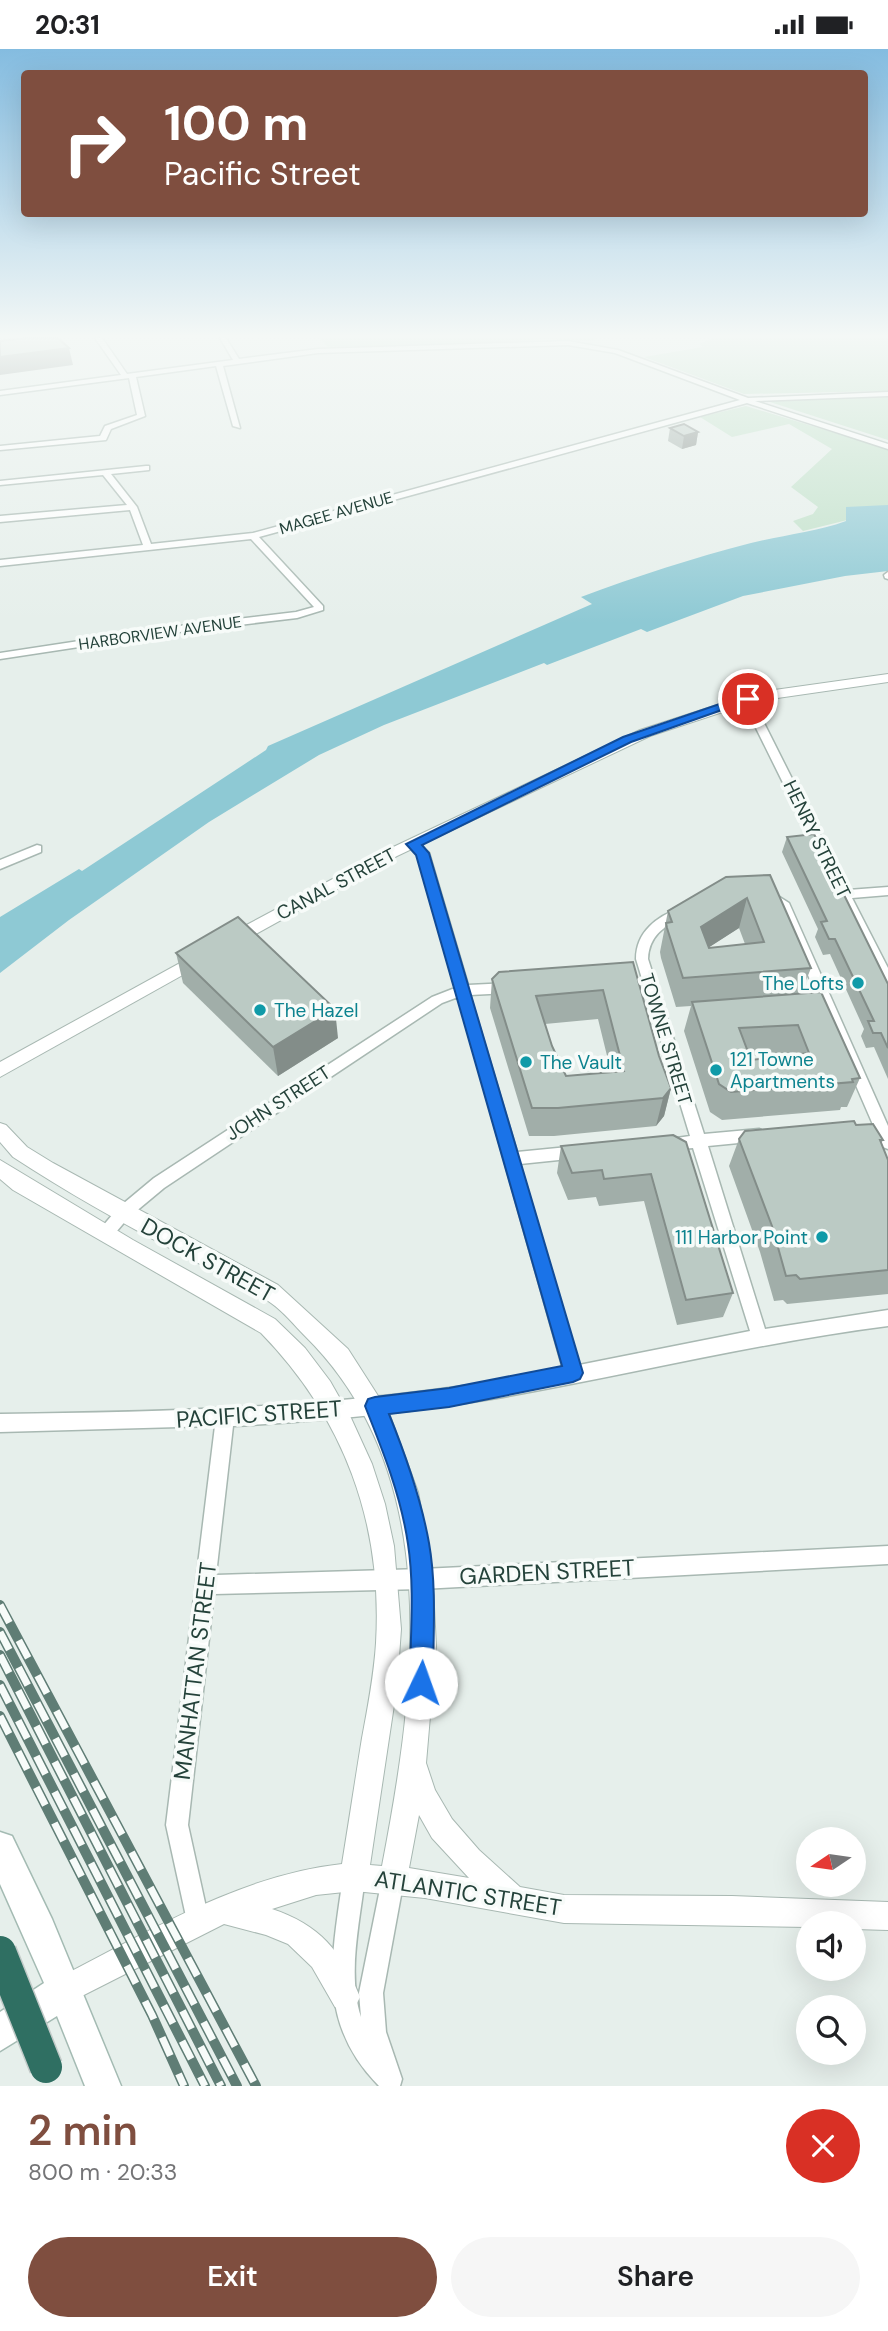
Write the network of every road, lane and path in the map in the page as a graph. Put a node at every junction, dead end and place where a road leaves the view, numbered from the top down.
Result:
1 (105, 433) edge
2 (626, 433) edge
3 (848, 433) edge
4 (888, 444) edge
5 (0, 448) edge
6 (146, 468) dead end
7 (105, 472) junction
8 (0, 483) edge
9 (133, 507) junction
10 (0, 519) edge
11 (253, 536) junction
12 (148, 548) junction
13 (0, 563) edge
14 (0, 656) edge
15 (888, 678) edge
16 (741, 701) junction
17 (412, 844) junction
18 (37, 849) dead end
19 (0, 865) edge
20 (756, 891) edge
21 (888, 891) edge
22 (844, 894) junction
23 (689, 907) edge
24 (888, 981) edge
25 (529, 986) edge
26 (464, 990) junction
27 (0, 1070) edge
28 (0, 1130) edge
29 (776, 1134) edge
30 (697, 1141) junction
31 (888, 1143) edge
32 (657, 1145) edge
33 (590, 1151) edge
34 (513, 1159) junction
35 (0, 1168) edge
36 (123, 1213) junction
37 (105, 1233) junction
38 (888, 1318) edge
39 (760, 1338) junction
40 (573, 1373) junction
41 (375, 1406) junction
42 (334, 1409) junction
43 (225, 1420) junction
44 (0, 1423) edge
45 (888, 1555) edge
46 (422, 1579) junction
47 (387, 1580) junction
48 (206, 1585) junction
49 (415, 1758) junction
50 (0, 1848) edge
51 (354, 1877) junction
52 (393, 1879) junction
53 (517, 1903) junction
54 (210, 1916) junction
55 (888, 1916) edge
56 (0, 1952) edge
57 (64, 1990) junction
58 (345, 1997) junction
59 (0, 2033) edge
60 (46, 2067) dead end
61 (392, 2083) edge
62 (103, 2086) edge

1 - 5 street
2 - 11 street, MAGEE AVENUE
3 - 4 street
6 - 7 street
7 - 8 street
7 - 9 street
9 - 10 street
9 - 12 street
11 - 12 street, MAGEE AVENUE
11 - 14 street, HARBORVIEW AVENUE
12 - 13 street, MAGEE AVENUE
15 - 16 street, CANAL STREET
16 - 17 street, CANAL STREET
16 - 22 street, HENRY STREET
17 - 26 street
17 - 27 street, CANAL STREET
18 - 19 street
20 - 31 street
21 - 22 street
22 - 24 street, HENRY STREET
23 - 30 street, TOWNE STREET
25 - 26 street, JOHN STREET
26 - 34 street
26 - 36 street, JOHN STREET
28 - 36 street, DOCK STREET
29 - 30 street
30 - 32 street
30 - 39 street, TOWNE STREET
33 - 34 street
34 - 40 street
35 - 37 street, DOCK STREET
36 - 37 street, JOHN STREET
36 - 41 street, DOCK STREET
37 - 42 street, DOCK STREET
38 - 39 street, PACIFIC STREET
39 - 40 street, PACIFIC STREET
40 - 41 street, PACIFIC STREET
41 - 42 street, PACIFIC STREET
41 - 46 street, DOCK STREET
42 - 43 street, PACIFIC STREET
42 - 47 street, DOCK STREET
43 - 44 street, PACIFIC STREET
43 - 48 street, MANHATTAN STREET
45 - 46 street, GARDEN STREET
46 - 47 street, GARDEN STREET
46 - 49 street, DOCK STREET
47 - 48 street, GARDEN STREET
47 - 51 street, DOCK STREET
48 - 54 street, MANHATTAN STREET
49 - 52 street, DOCK STREET
49 - 53 street
50 - 57 main road
51 - 52 street, ATLANTIC STREET
51 - 54 street, ATLANTIC STREET
51 - 58 street
52 - 53 street, ATLANTIC STREET
52 - 61 street
53 - 55 street, ATLANTIC STREET
54 - 57 street, ATLANTIC STREET
54 - 58 street
56 - 60 highway, bridge
57 - 59 main road, ATLANTIC STREET
57 - 62 main road
58 - 61 street

